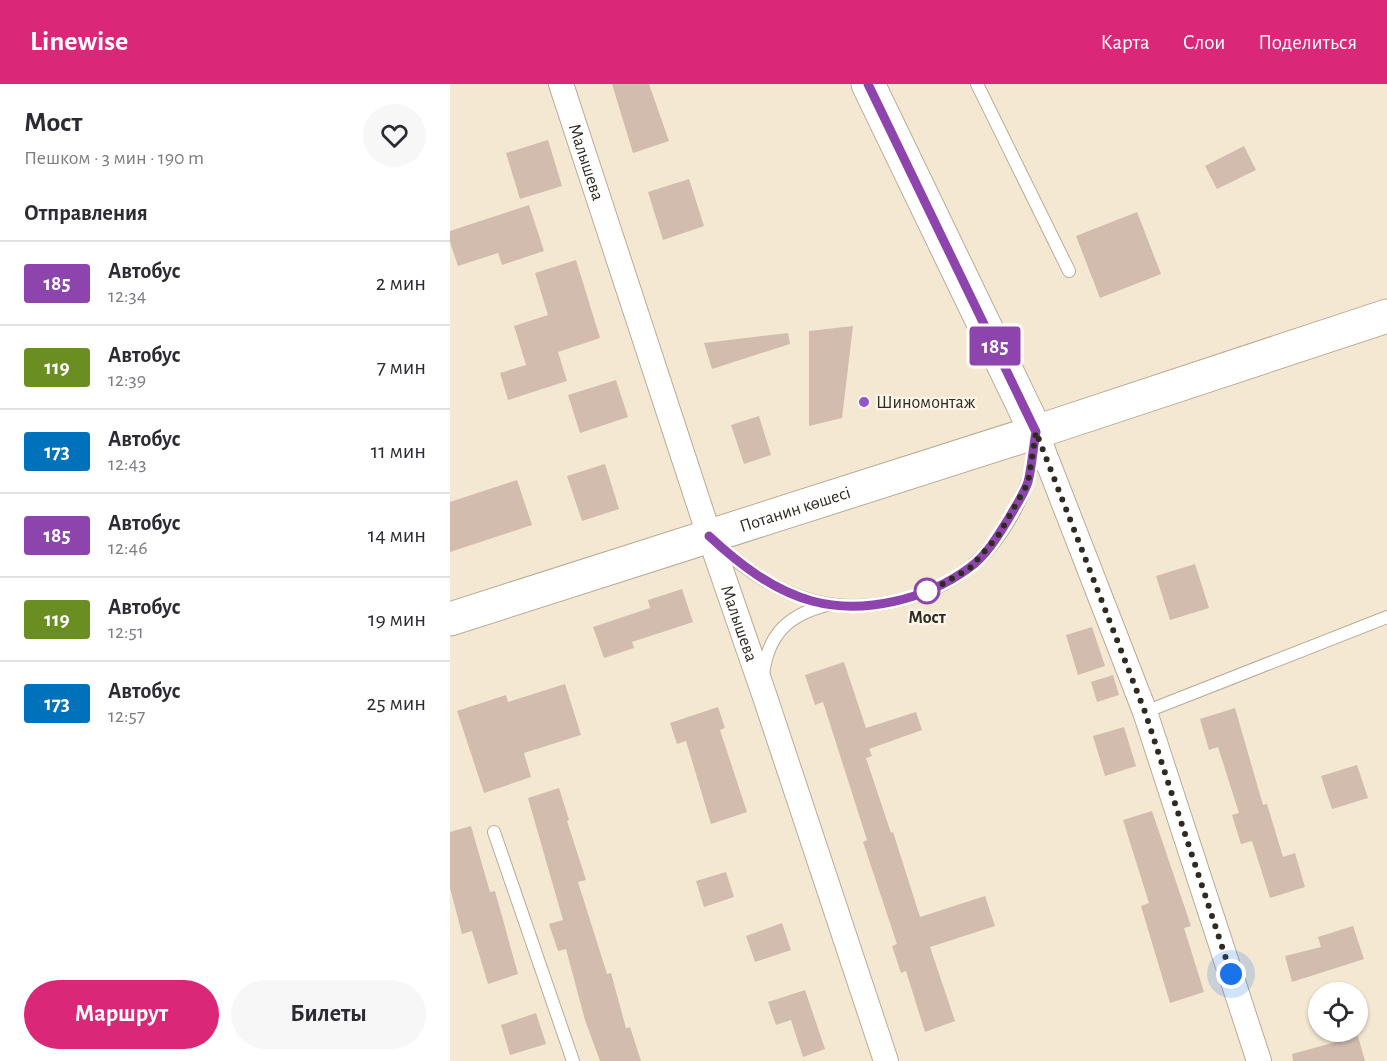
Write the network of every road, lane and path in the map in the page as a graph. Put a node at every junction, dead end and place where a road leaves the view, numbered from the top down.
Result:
1 (561, 84) edge
2 (868, 84) edge
3 (977, 84) edge
4 (1069, 271) dead end
5 (1387, 316) edge
6 (1036, 432) junction
7 (709, 536) junction
8 (831, 604) junction
9 (1387, 617) edge
10 (450, 619) edge
11 (765, 697) junction
12 (1145, 712) junction
13 (494, 832) dead end
14 (573, 1061) edge
15 (886, 1061) edge
16 (1259, 1061) edge

1 - 7 street, Малышева
2 - 6 main road
3 - 4 lane
5 - 6 main road, Потанин көшесі
6 - 7 main road, Потанин көшесі
6 - 8 lane
6 - 12 street
7 - 8 lane
7 - 10 main road, Потанин көшесі
7 - 11 street, Малышева
8 - 11 lane
9 - 12 lane
11 - 15 street, Малышева
12 - 16 street
13 - 14 lane

